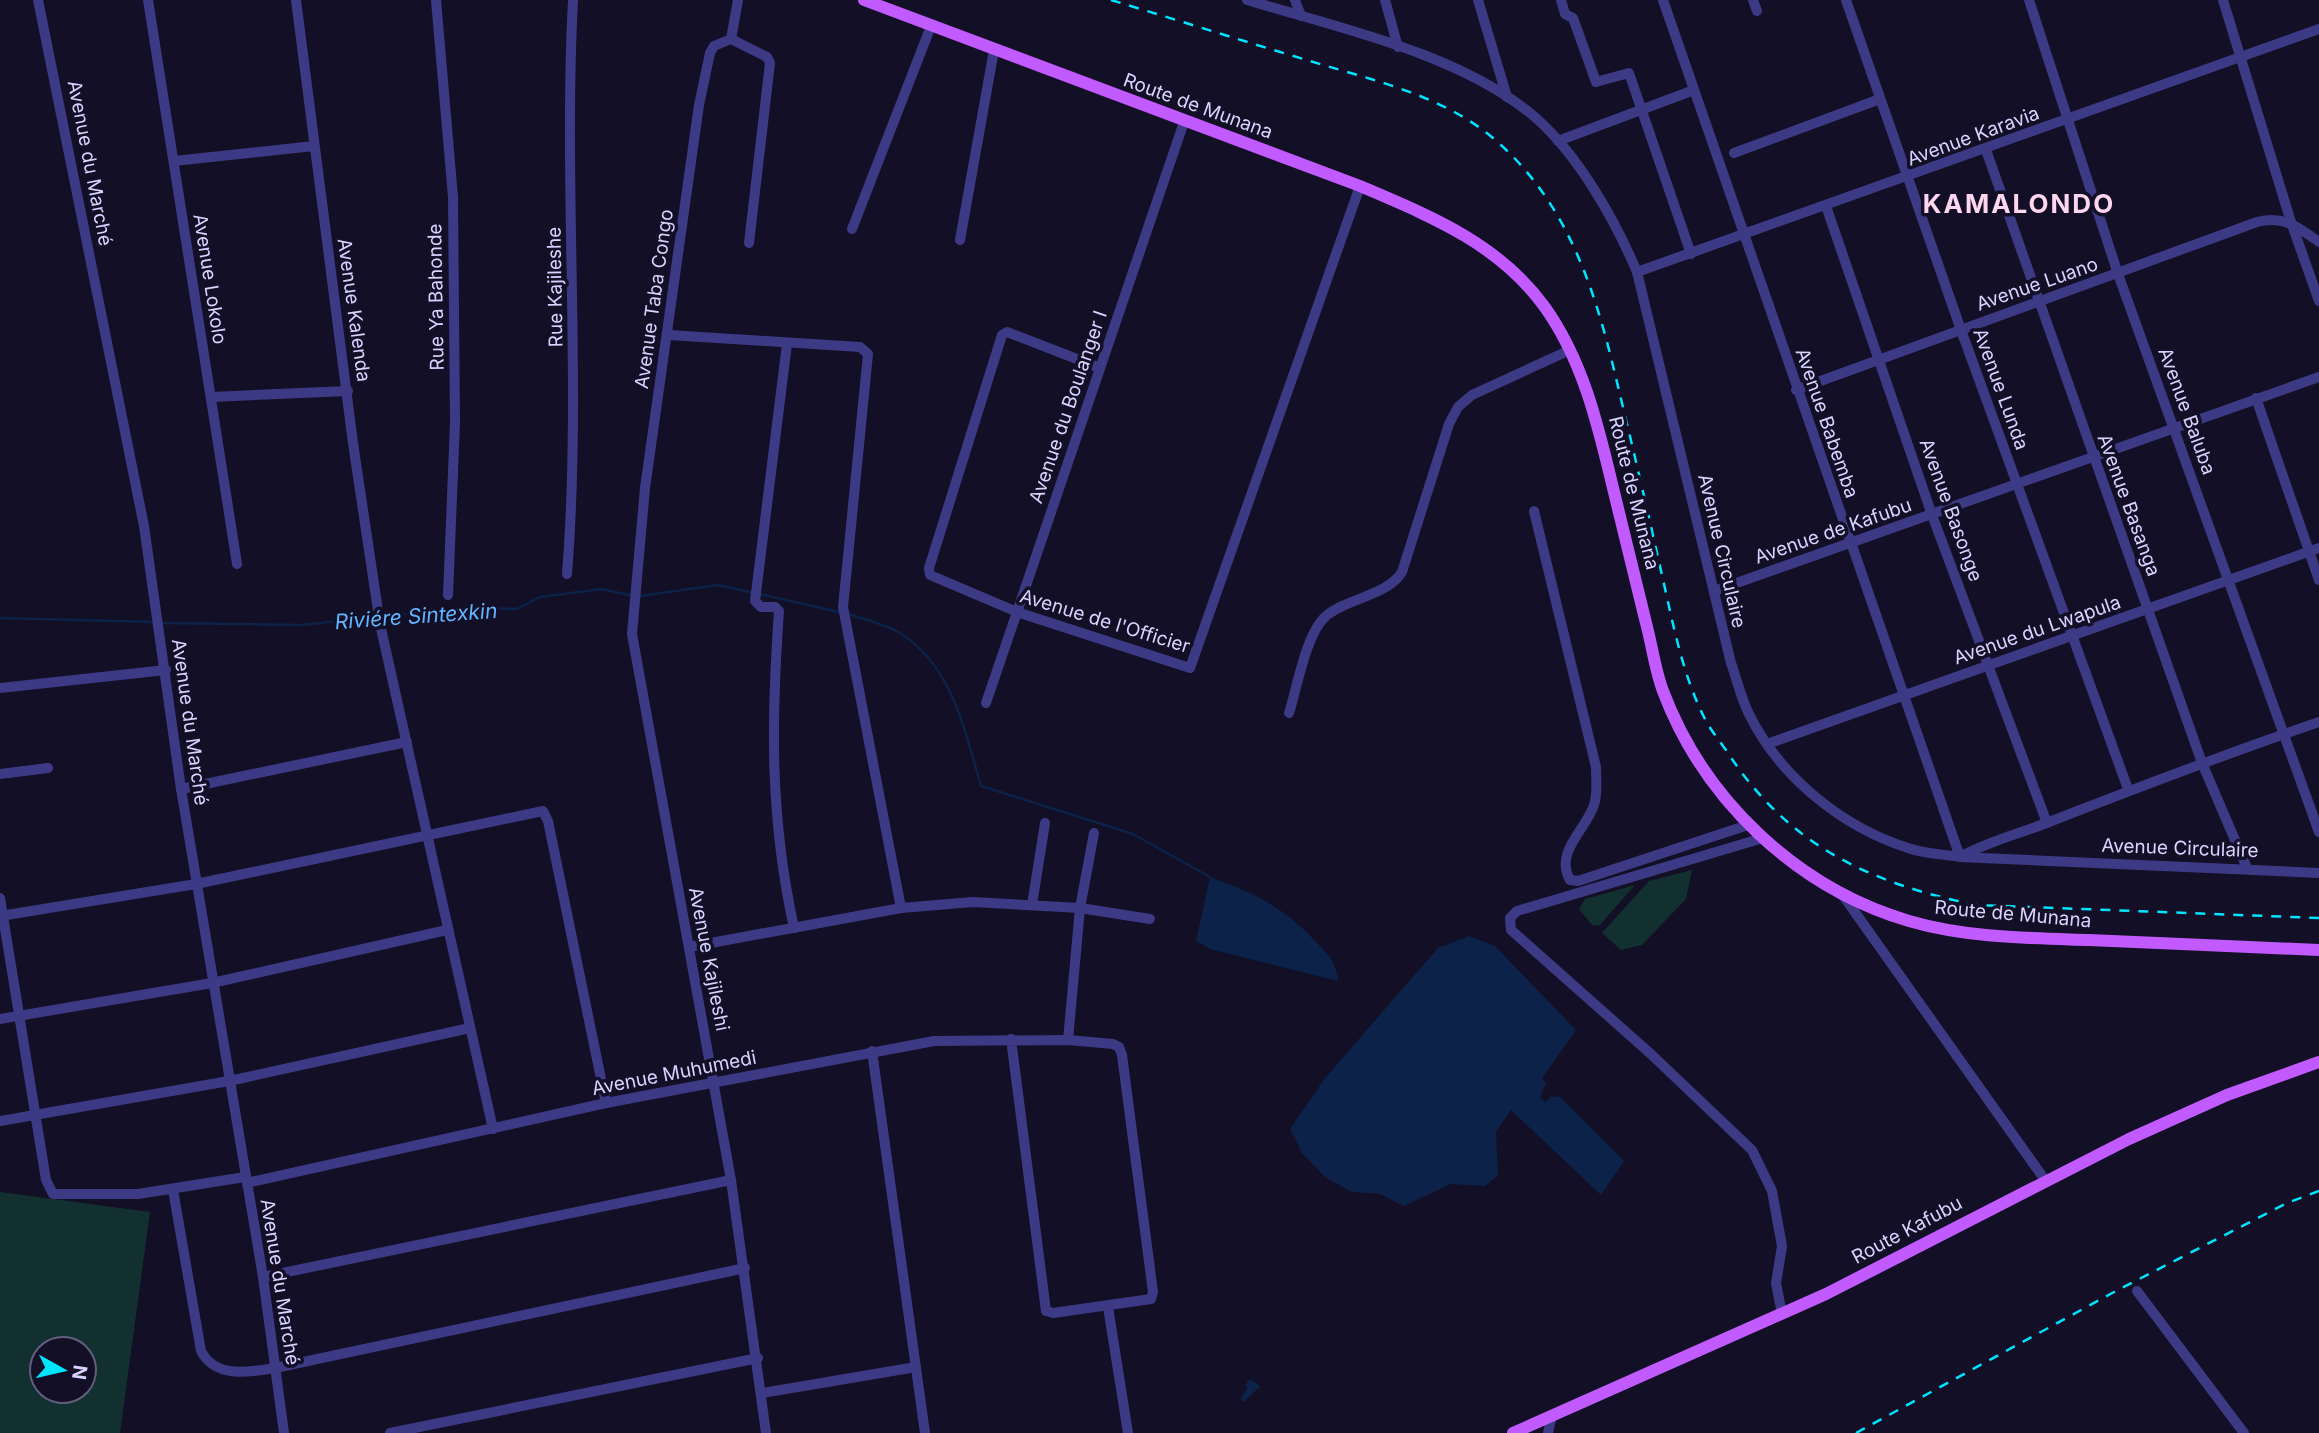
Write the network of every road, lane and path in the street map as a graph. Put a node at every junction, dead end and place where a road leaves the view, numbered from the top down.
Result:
1 (38, 0) edge
2 (148, 0) edge
3 (296, 0) edge
4 (436, 0) edge
5 (573, 0) edge
6 (738, 0) edge
7 (864, 0) edge
8 (1247, 0) edge
9 (1295, 0) edge
10 (1385, 0) edge
11 (1478, 0) edge
12 (1561, 0) edge
13 (1663, 0) edge
14 (1846, 0) edge
15 (2029, 0) edge
16 (2223, 0) edge
17 (1301, 16) junction
18 (931, 26) junction
19 (2319, 29) edge
20 (731, 39) junction
21 (1398, 47) junction
22 (994, 50) junction
23 (2242, 56) junction
24 (1694, 90) junction
25 (1507, 97) junction
26 (1880, 99) junction
27 (1641, 111) junction
28 (2070, 119) junction
29 (1184, 122) junction
30 (1558, 141) junction
31 (314, 146) junction
32 (1986, 149) junction
33 (1734, 153) dead end
34 (174, 161) junction
35 (1907, 178) junction
36 (1360, 186) junction
37 (1826, 206) junction
38 (2291, 222) junction
39 (852, 229) dead end
40 (1744, 235) junction
41 (960, 240) dead end
42 (2319, 242) edge
43 (749, 243) dead end
44 (1691, 254) junction
45 (1637, 272) junction
46 (2118, 274) junction
47 (2038, 301) junction
48 (2319, 301) edge
49 (1961, 330) junction
50 (668, 335) junction
51 (787, 344) junction
52 (1570, 350) junction
53 (1881, 359) junction
54 (1100, 368) junction
55 (2319, 377) edge
56 (1796, 390) junction
57 (348, 391) junction
58 (211, 397) junction
59 (2256, 398) junction
60 (2175, 428) junction
61 (2093, 457) junction
62 (2017, 486) junction
63 (1534, 511) dead end
64 (1932, 515) junction
65 (1851, 544) junction
66 (2314, 550) edge
67 (237, 564) dead end
68 (568, 574) dead end
69 (2319, 580) edge
70 (2230, 581) junction
71 (1714, 591) junction
72 (448, 595) dead end
73 (2148, 610) junction
74 (1017, 612) junction
75 (632, 617) joint
76 (2073, 637) junction
77 (1991, 665) junction
78 (166, 670) junction
79 (0, 688) edge
80 (1905, 694) junction
81 (986, 703) dead end
82 (1289, 713) dead end
83 (2319, 722) edge
84 (2284, 734) junction
85 (407, 742) junction
86 (1767, 744) junction
87 (2202, 763) junction
88 (48, 768) dead end
89 (0, 774) edge
90 (181, 789) junction
91 (2128, 789) junction
92 (1045, 823) dead end
93 (2047, 823) junction
94 (1748, 825) junction
95 (1094, 832) dead end
96 (2319, 832) edge
97 (426, 835) junction
98 (1763, 838) junction
99 (1960, 857) junction
100 (2247, 868) junction
101 (2319, 873) edge
102 (196, 884) junction
103 (1843, 894) junction
104 (0, 898) edge
105 (1031, 905) junction
106 (901, 908) junction
107 (1080, 908) junction
108 (2, 916) edge
109 (1150, 919) dead end
110 (794, 928) junction
111 (447, 930) junction
112 (689, 947) junction
113 (2319, 950) edge
114 (212, 983) junction
115 (20, 1015) junction
116 (0, 1019) edge
117 (470, 1028) junction
118 (1011, 1039) junction
119 (1068, 1040) junction
120 (872, 1051) junction
121 (2319, 1062) edge
122 (229, 1081) junction
123 (715, 1084) junction
124 (606, 1103) junction
125 (38, 1115) junction
126 (0, 1121) edge
127 (493, 1129) junction
128 (246, 1180) junction
129 (731, 1180) junction
130 (2045, 1180) junction
131 (173, 1190) junction
132 (745, 1268) junction
133 (263, 1277) junction
134 (2137, 1292) dead end
135 (1108, 1307) junction
136 (1782, 1314) junction
137 (758, 1358) junction
138 (916, 1367) junction
139 (275, 1368) junction
140 (762, 1393) junction
141 (1552, 1415) junction
142 (284, 1433) edge
143 (390, 1433) edge
144 (766, 1433) edge
145 (925, 1433) edge
146 (1128, 1433) edge
147 (1513, 1433) edge
148 (1548, 1433) edge
149 (2244, 1433) edge

1 - 78 street, Avenue du Marché
2 - 34 street, Avenue Lokolo
3 - 31 street, Avenue Kalenda
4 - 72 street, Rue Ya Bahonde
5 - 68 street, Rue Kajileshe
6 - 20 street
7 - 18 main road, Route de Munana
8 - 17 street, Avenue Circulaire
9 - 17 street
10 - 21 street
11 - 25 street
12 - 27 street
13 - 24 street, Avenue Babemba
14 - 26 street, Avenue Lunda
15 - 28 street, Avenue Baluba
16 - 23 street
17 - 21 street, Avenue Circulaire
18 - 22 main road, Route de Munana
18 - 39 street
19 - 23 street, Avenue Karavia
20 - 43 street
20 - 50 street, Avenue Taba Congo
21 - 25 street, Avenue Circulaire
22 - 29 main road, Route de Munana
22 - 41 street
23 - 28 street, Avenue Karavia
23 - 38 street
24 - 27 street
24 - 40 street, Avenue Babemba
25 - 30 street, Avenue Circulaire
26 - 33 street
26 - 35 street, Avenue Lunda
27 - 30 street
27 - 44 street
28 - 32 street, Avenue Karavia
28 - 46 street, Avenue Baluba
29 - 36 main road, Route de Munana
29 - 54 street, Avenue du Boulanger I
30 - 45 street, Avenue Circulaire
31 - 34 street
31 - 57 street, Avenue Kalenda
32 - 35 street, Avenue Karavia
32 - 47 street, Avenue Basanga
34 - 58 street, Avenue Lokolo
35 - 37 street, Avenue Karavia
35 - 49 street, Avenue Lunda
36 - 52 main road, Route de Munana
36 - 74 street, Avenue de l'Officier
37 - 40 street, Avenue Karavia
37 - 53 street, Avenue Basonge
38 - 42 street
38 - 46 street, Avenue Luano
38 - 48 street
40 - 44 street, Avenue Karavia
40 - 56 street, Avenue Babemba
44 - 45 street, Avenue Karavia
45 - 71 street, Avenue Circulaire
46 - 47 street, Avenue Luano
46 - 60 street, Avenue Baluba
47 - 49 street, Avenue Luano
47 - 61 street, Avenue Basanga
49 - 53 street, Avenue Luano
49 - 62 street, Avenue Lunda
50 - 51 street
50 - 75 street, Avenue Taba Congo
51 - 106 street
51 - 110 street
52 - 82 street
52 - 94 main road, Route de Munana
53 - 56 street, Avenue Luano
53 - 64 street, Avenue Basonge
54 - 74 street, Avenue du Boulanger I
54 - 74 street, Avenue de l'Officier
55 - 59 street, Avenue de Kafubu
56 - 65 street, Avenue Babemba
57 - 58 street
57 - 85 street, Avenue Kalenda
58 - 67 street, Avenue Lokolo
59 - 60 street, Avenue de Kafubu
59 - 66 street
60 - 61 street, Avenue de Kafubu
60 - 70 street, Avenue Baluba
61 - 62 street, Avenue de Kafubu
61 - 73 street, Avenue Basanga
62 - 64 street, Avenue de Kafubu
62 - 76 street, Avenue Lunda
63 - 94 street
64 - 65 street, Avenue de Kafubu
64 - 77 street, Avenue Basonge
65 - 71 street, Avenue de Kafubu
65 - 80 street, Avenue Babemba
66 - 69 street
66 - 70 street, Avenue du Lwapula
70 - 73 street, Avenue du Lwapula
70 - 84 street, Avenue Baluba
71 - 86 street, Avenue Circulaire
73 - 76 street, Avenue du Lwapula
73 - 87 street, Avenue Basanga
74 - 81 street, Avenue du Boulanger I
75 - 112 street, Avenue Kajileshi
76 - 77 street, Avenue du Lwapula
76 - 91 street, Avenue Lunda
77 - 80 street, Avenue du Lwapula
77 - 93 street, Avenue Basonge
78 - 79 street
78 - 90 street, Avenue du Marché
80 - 86 street, Avenue du Lwapula
80 - 99 street, Avenue Babemba
83 - 84 street
84 - 87 street
84 - 96 street, Avenue Baluba
85 - 90 street
85 - 97 street, Avenue Kalenda
86 - 99 street, Avenue Circulaire
87 - 91 street
87 - 100 street, Avenue Basanga
88 - 89 street
90 - 102 street, Avenue du Marché
91 - 93 street
92 - 105 street
93 - 99 street
94 - 98 main road, Route de Munana
95 - 107 street
97 - 102 street
97 - 111 street, Avenue Kalenda
97 - 124 street
98 - 103 main road, Route de Munana
98 - 136 street
99 - 100 street, Avenue Circulaire
100 - 101 street, Avenue Circulaire
102 - 108 street
102 - 114 street, Avenue du Marché
103 - 113 main road, Route de Munana
103 - 130 street
104 - 108 street
105 - 106 street
105 - 107 street
106 - 110 street
107 - 109 street
107 - 119 street
108 - 115 street
110 - 112 street
111 - 114 street
111 - 117 street, Avenue Kalenda
112 - 123 street, Avenue Kajileshi
114 - 115 street
114 - 122 street, Avenue du Marché
115 - 116 street
115 - 125 street
117 - 122 street
117 - 127 street, Avenue Kalenda
118 - 119 street, Avenue Muhumedi
118 - 120 street, Avenue Muhumedi
118 - 135 street
119 - 135 street, Avenue Muhumedi
120 - 123 street, Avenue Muhumedi
120 - 138 street
121 - 130 main road, Route Kafubu
122 - 125 street
122 - 128 street, Avenue du Marché
123 - 124 street, Avenue Muhumedi
123 - 129 street, Avenue Kajileshi
124 - 127 street, Avenue Muhumedi
125 - 126 street
125 - 131 street, Avenue Muhumedi
127 - 128 street, Avenue Muhumedi
128 - 131 street, Avenue Muhumedi
128 - 133 street, Avenue du Marché
129 - 132 street, Avenue Kajileshi
129 - 133 street
130 - 136 main road, Route Kafubu
131 - 139 street
132 - 137 street, Avenue Kajileshi
132 - 139 street
133 - 139 street, Avenue du Marché
134 - 149 street
135 - 146 street
136 - 141 main road, Route Kafubu
137 - 140 street, Avenue Kajileshi
137 - 143 street
138 - 140 street
138 - 145 street
139 - 142 street, Avenue du Marché
140 - 144 street, Avenue Kajileshi
141 - 147 main road, Route Kafubu
141 - 148 street

